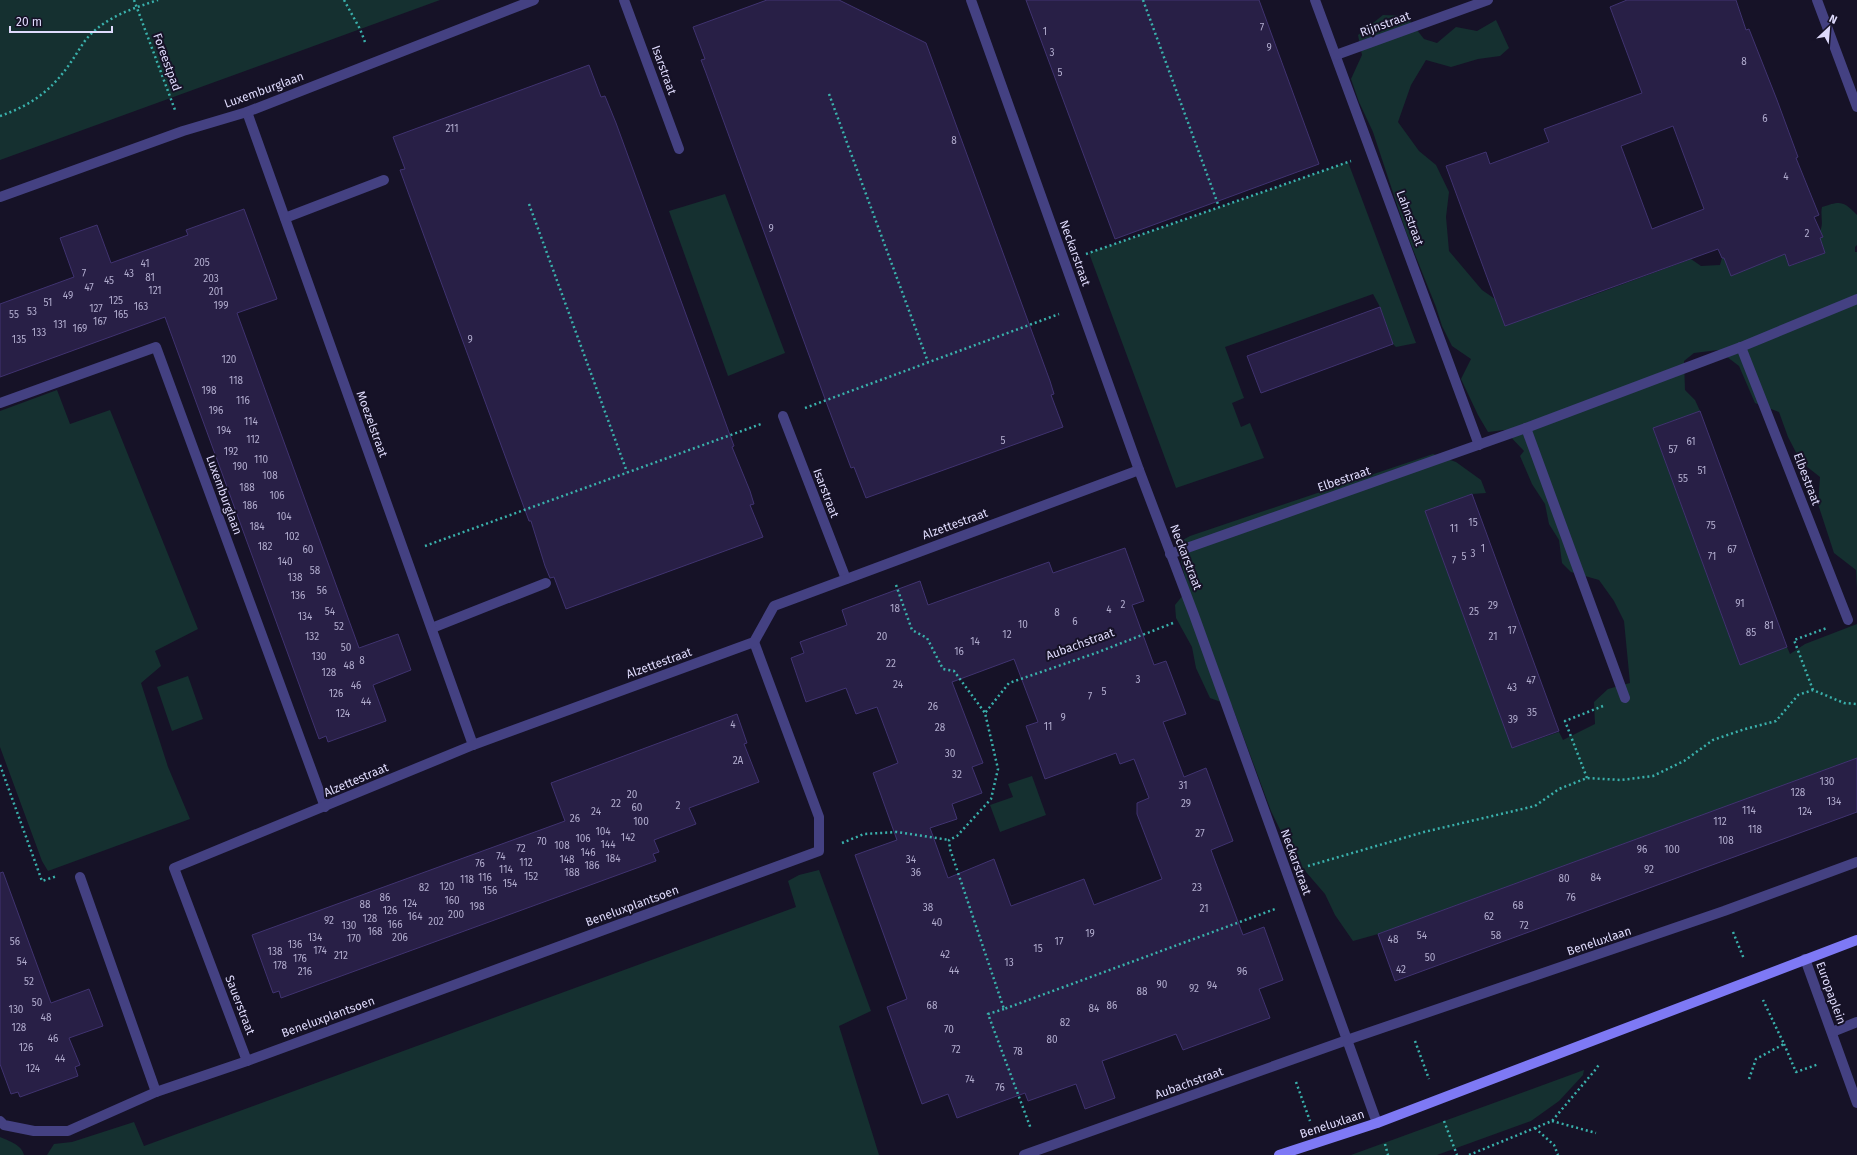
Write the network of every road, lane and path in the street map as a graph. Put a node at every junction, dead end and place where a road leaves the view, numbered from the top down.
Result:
1 (134, 0) edge
2 (158, 0) edge
3 (344, 0) edge
4 (534, 0) edge
5 (624, 0) edge
6 (971, 0) edge
7 (1143, 0) edge
8 (1315, 0) edge
9 (1488, 0) edge
10 (1817, 0) edge
11 (137, 7) junction
12 (1336, 55) junction
13 (372, 62) junction
14 (829, 94) dead end
15 (1857, 107) edge
16 (247, 112) junction
17 (0, 116) edge
18 (183, 131) junction
19 (679, 149) dead end
20 (1372, 153) junction
21 (384, 180) dead end
22 (0, 197) edge
23 (529, 204) dead end
24 (1219, 207) junction
25 (285, 218) junction
26 (1064, 261) junction
27 (1857, 299) edge
28 (1081, 307) junction
29 (1741, 347) junction
30 (928, 362) junction
31 (0, 403) edge
32 (783, 416) junction
33 (1526, 428) junction
34 (1479, 445) junction
35 (1139, 470) junction
36 (627, 472) junction
37 (404, 553) junction
38 (1170, 554) junction
39 (888, 563) junction
40 (846, 579) junction
41 (546, 583) dead end
42 (1194, 615) junction
43 (1848, 620) joint
44 (432, 628) junction
45 (754, 642) junction
46 (1813, 690) junction
47 (1625, 698) joint
48 (1857, 704) edge
49 (985, 713) junction
50 (473, 745) junction
51 (0, 765) edge
52 (1587, 778) junction
53 (325, 807) junction
54 (949, 840) junction
55 (819, 851) junction
56 (1857, 862) edge
57 (174, 868) joint
58 (1286, 873) junction
59 (80, 877) joint
60 (1297, 901) junction
61 (1857, 940) edge
62 (1805, 959) junction
63 (1004, 1008) junction
64 (1857, 1022) edge
65 (1617, 1031) junction
66 (1832, 1032) junction
67 (1347, 1040) junction
68 (1784, 1044) dead end
69 (1840, 1056) junction
70 (247, 1061) junction
71 (1288, 1061) junction
72 (156, 1092) junction
73 (1857, 1104) edge
74 (0, 1121) edge
75 (1552, 1121) junction
76 (1377, 1123) junction
77 (1535, 1128) junction
78 (1596, 1134) dead end
79 (1318, 1142) junction
80 (1039, 1150) junction
81 (1024, 1155) edge
82 (1279, 1155) edge
83 (1469, 1155) edge
84 (1558, 1155) edge

1 - 11 path, Foreestpad
2 - 11 path
3 - 13 path
4 - 13 street, Luxemburglaan
5 - 19 street, Isarstraat
6 - 26 street, Neckarstraat
7 - 24 path
8 - 12 street, Lahnstraat
9 - 12 street, Rijnstraat
10 - 15 street
11 - 17 path
11 - 18 path, Foreestpad
12 - 20 street, Lahnstraat
13 - 16 street, Luxemburglaan
14 - 30 path
16 - 18 street, Luxemburglaan
16 - 25 street, Moezelstraat
18 - 22 street, Luxemburglaan
20 - 24 path
20 - 34 street, Lahnstraat
21 - 25 street
23 - 36 path
24 - 26 path
25 - 37 street, Moezelstraat
26 - 28 street, Neckarstraat
27 - 29 street, Elbestraat
28 - 30 path
28 - 35 street, Neckarstraat
29 - 33 street, Elbestraat
29 - 43 street, Elbestraat
30 - 32 path
31 - 53 street, Luxemburglaan
32 - 36 path
32 - 40 street, Isarstraat
33 - 34 street, Elbestraat
33 - 47 street
34 - 38 street, Elbestraat
35 - 38 street, Neckarstraat
35 - 39 street, Alzettestraat
36 - 37 path
37 - 44 street, Moezelstraat
38 - 42 street, Neckarstraat
39 - 40 street, Alzettestraat
39 - 49 path
40 - 45 street, Alzettestraat
41 - 44 street
42 - 49 path, Aubachstraat
42 - 58 street, Neckarstraat
43 - 46 path
44 - 50 street, Moezelstraat
45 - 50 street, Alzettestraat
45 - 55 street
46 - 48 path
46 - 52 path
47 - 52 path
49 - 54 path
50 - 53 street, Alzettestraat
51 - 59 path
52 - 58 path
53 - 57 street, Alzettestraat
54 - 55 path
54 - 63 path
55 - 70 street, Beneluxplantsoen
56 - 67 street, Beneluxlaan
57 - 70 street, Sauerstraat
58 - 60 street, Neckarstraat
59 - 72 street
60 - 63 path
60 - 67 street, Neckarstraat
61 - 62 main road, Beneluxlaan
62 - 65 main road, Beneluxlaan
62 - 66 street, Europaplein
63 - 80 path
64 - 66 street
65 - 75 path
65 - 76 main road, Beneluxlaan
66 - 69 street, Europaplein
67 - 71 street, Aubachstraat
67 - 76 street, Neckarstraat
68 - 69 path
69 - 73 street, Europaplein
70 - 72 street
71 - 79 path
71 - 80 street, Aubachstraat
72 - 74 street
75 - 77 path
75 - 78 path
76 - 79 main road, Beneluxlaan
77 - 83 path
77 - 84 path
79 - 82 main road, Beneluxlaan
80 - 81 street, Aubachstraat

